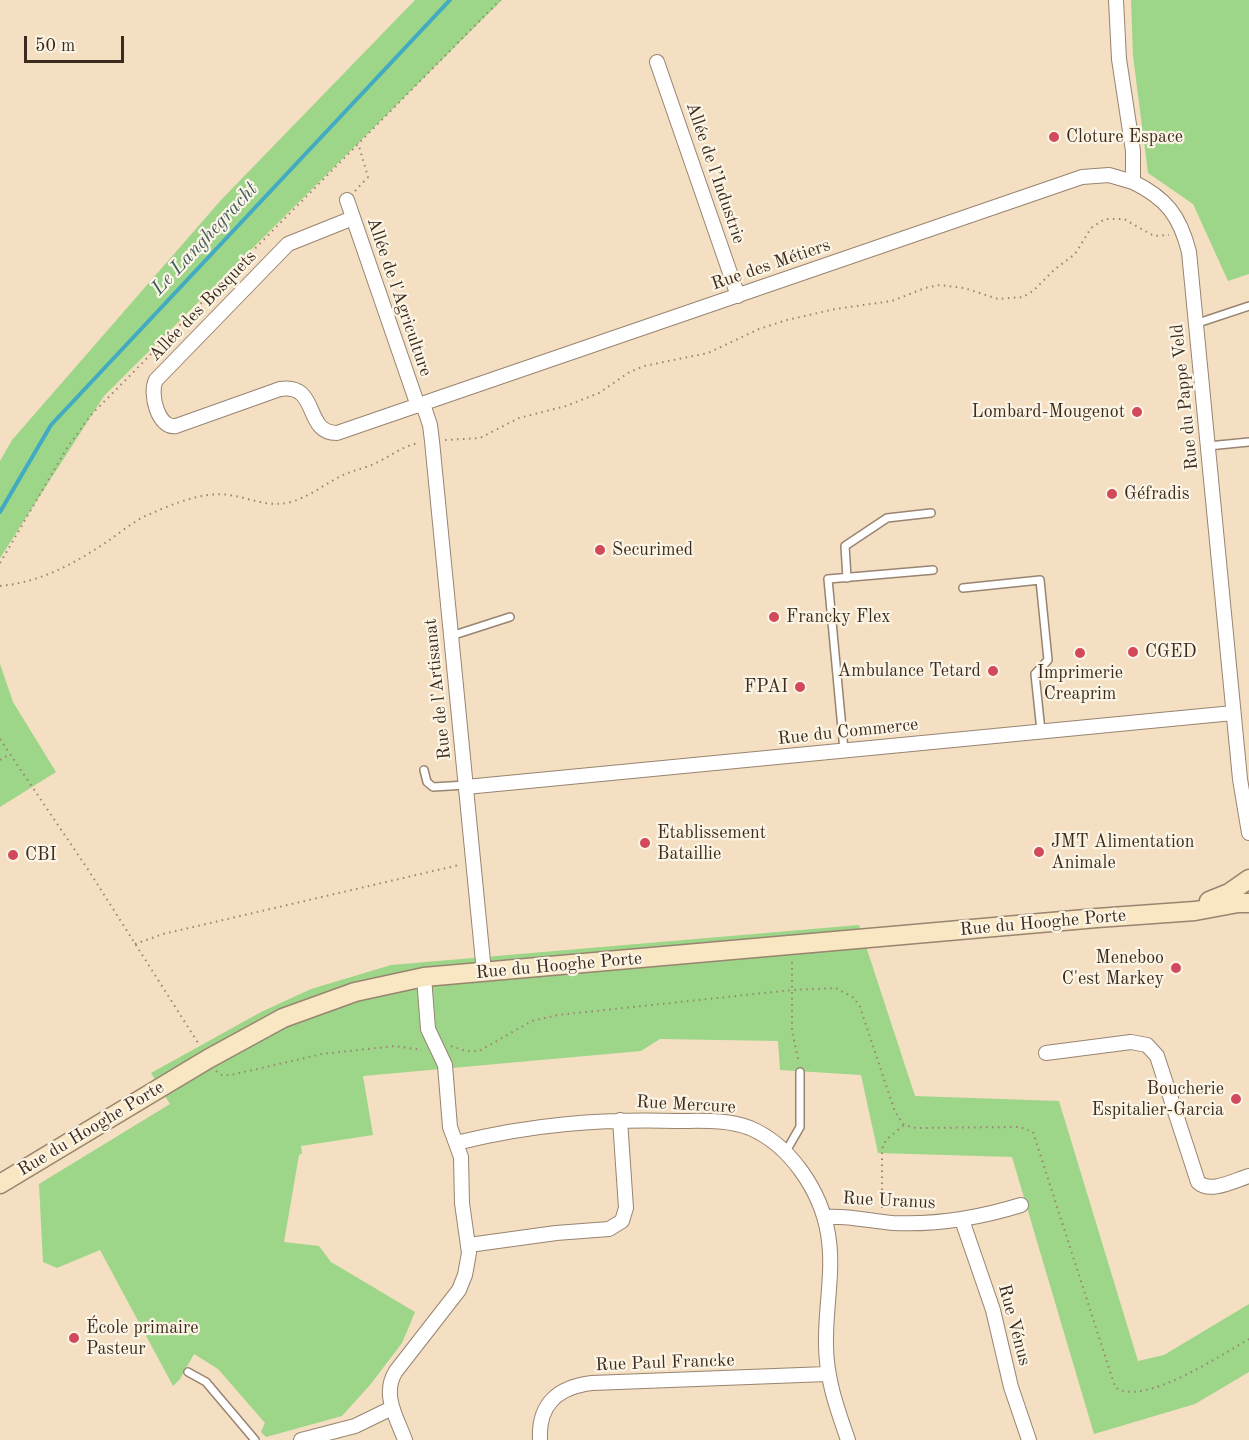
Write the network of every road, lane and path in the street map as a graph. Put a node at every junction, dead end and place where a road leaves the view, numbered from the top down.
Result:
1 (500, 0) edge
2 (1116, 0) edge
3 (657, 62) dead end
4 (357, 143) junction
5 (1133, 182) junction
6 (347, 200) joint
7 (353, 218) junction
8 (1183, 231) junction
9 (738, 296) junction
10 (1249, 306) edge
11 (1196, 324) junction
12 (420, 405) junction
13 (432, 441) junction
14 (1249, 442) edge
15 (1208, 446) junction
16 (931, 513) dead end
17 (0, 563) edge
18 (933, 570) dead end
19 (847, 578) junction
20 (0, 586) edge
21 (963, 588) dead end
22 (510, 616) dead end
23 (451, 636) junction
24 (1233, 713) junction
25 (1041, 731) junction
26 (0, 740) edge
27 (844, 750) junction
28 (10, 754) junction
29 (0, 760) edge
30 (424, 770) dead end
31 (466, 786) junction
32 (1247, 818) edge
33 (1249, 833) edge
34 (473, 861) junction
35 (1249, 879) edge
36 (1249, 903) edge
37 (1167, 912) junction
38 (135, 944) junction
39 (791, 945) junction
40 (484, 972) junction
41 (424, 977) junction
42 (792, 990) junction
43 (436, 1046) junction
44 (1046, 1053) dead end
45 (208, 1059) junction
46 (800, 1072) joint
47 (620, 1120) junction
48 (904, 1125) junction
49 (456, 1143) junction
50 (785, 1153) junction
51 (1249, 1176) edge
52 (0, 1184) edge
53 (1021, 1205) dead end
54 (824, 1217) junction
55 (962, 1220) junction
56 (883, 1222) junction
57 (469, 1245) junction
58 (1249, 1339) edge
59 (188, 1372) dead end
60 (827, 1374) junction
61 (392, 1408) junction
62 (255, 1440) edge
63 (301, 1440) edge
64 (405, 1440) edge
65 (540, 1440) edge
66 (848, 1440) edge
67 (1029, 1440) edge

1 - 4 path
2 - 5 street
3 - 9 street, Allée de l’Industrie
4 - 6 path
4 - 17 path
5 - 8 street, Rue du Pappe Veld
5 - 9 street, Rue des Métiers
6 - 7 street, Allée de l'Agriculture
7 - 12 street, Allée de l'Agriculture
7 - 12 street, Allée des Bosquets
8 - 11 street, Rue du Pappe Veld
8 - 13 path
9 - 12 street, Rue des Métiers
10 - 11 lane
11 - 15 street, Rue du Pappe Veld
12 - 13 street, Rue de l'Artisanat
13 - 20 path
13 - 23 street, Rue de l'Artisanat
14 - 15 lane
15 - 24 street, Rue du Pappe Veld
16 - 19 lane
18 - 19 lane
19 - 27 lane
21 - 25 lane
22 - 23 lane
23 - 31 street, Rue de l'Artisanat
24 - 25 street, Rue du Commerce
24 - 32 street, Rue du Pappe Veld
25 - 27 street, Rue du Commerce
26 - 28 path
27 - 31 street, Rue du Commerce
28 - 29 path
28 - 38 path
30 - 31 lane
31 - 34 street, Rue de l'Artisanat
32 - 33 street, Rue du Pappe Veld
34 - 38 path
34 - 40 street, Rue de l'Artisanat
35 - 37 street, Rue du Hooghe Porte
36 - 37 street, Rue du Hooghe Porte
37 - 39 street, Rue du Hooghe Porte
38 - 45 path
39 - 40 street, Rue du Hooghe Porte
39 - 42 path
40 - 41 street, Rue du Hooghe Porte
41 - 43 street
41 - 45 street, Rue du Hooghe Porte
42 - 43 path
42 - 46 path
42 - 48 path
43 - 45 path
43 - 49 street
44 - 51 street
45 - 52 street, Rue du Hooghe Porte
46 - 50 lane
47 - 49 street, Rue Mercure
47 - 50 street, Rue Mercure
47 - 57 street
48 - 56 path
48 - 58 path
49 - 57 street
50 - 54 street, Rue Mercure
53 - 55 street, Rue Uranus
54 - 56 street, Rue Uranus
54 - 60 street, Rue Mercure
55 - 56 street, Rue Uranus
55 - 67 street, Rue Vénus
57 - 61 street
59 - 62 lane
60 - 65 street, Rue Paul Francke
60 - 66 street, Rue Mercure
61 - 63 street
61 - 64 street

